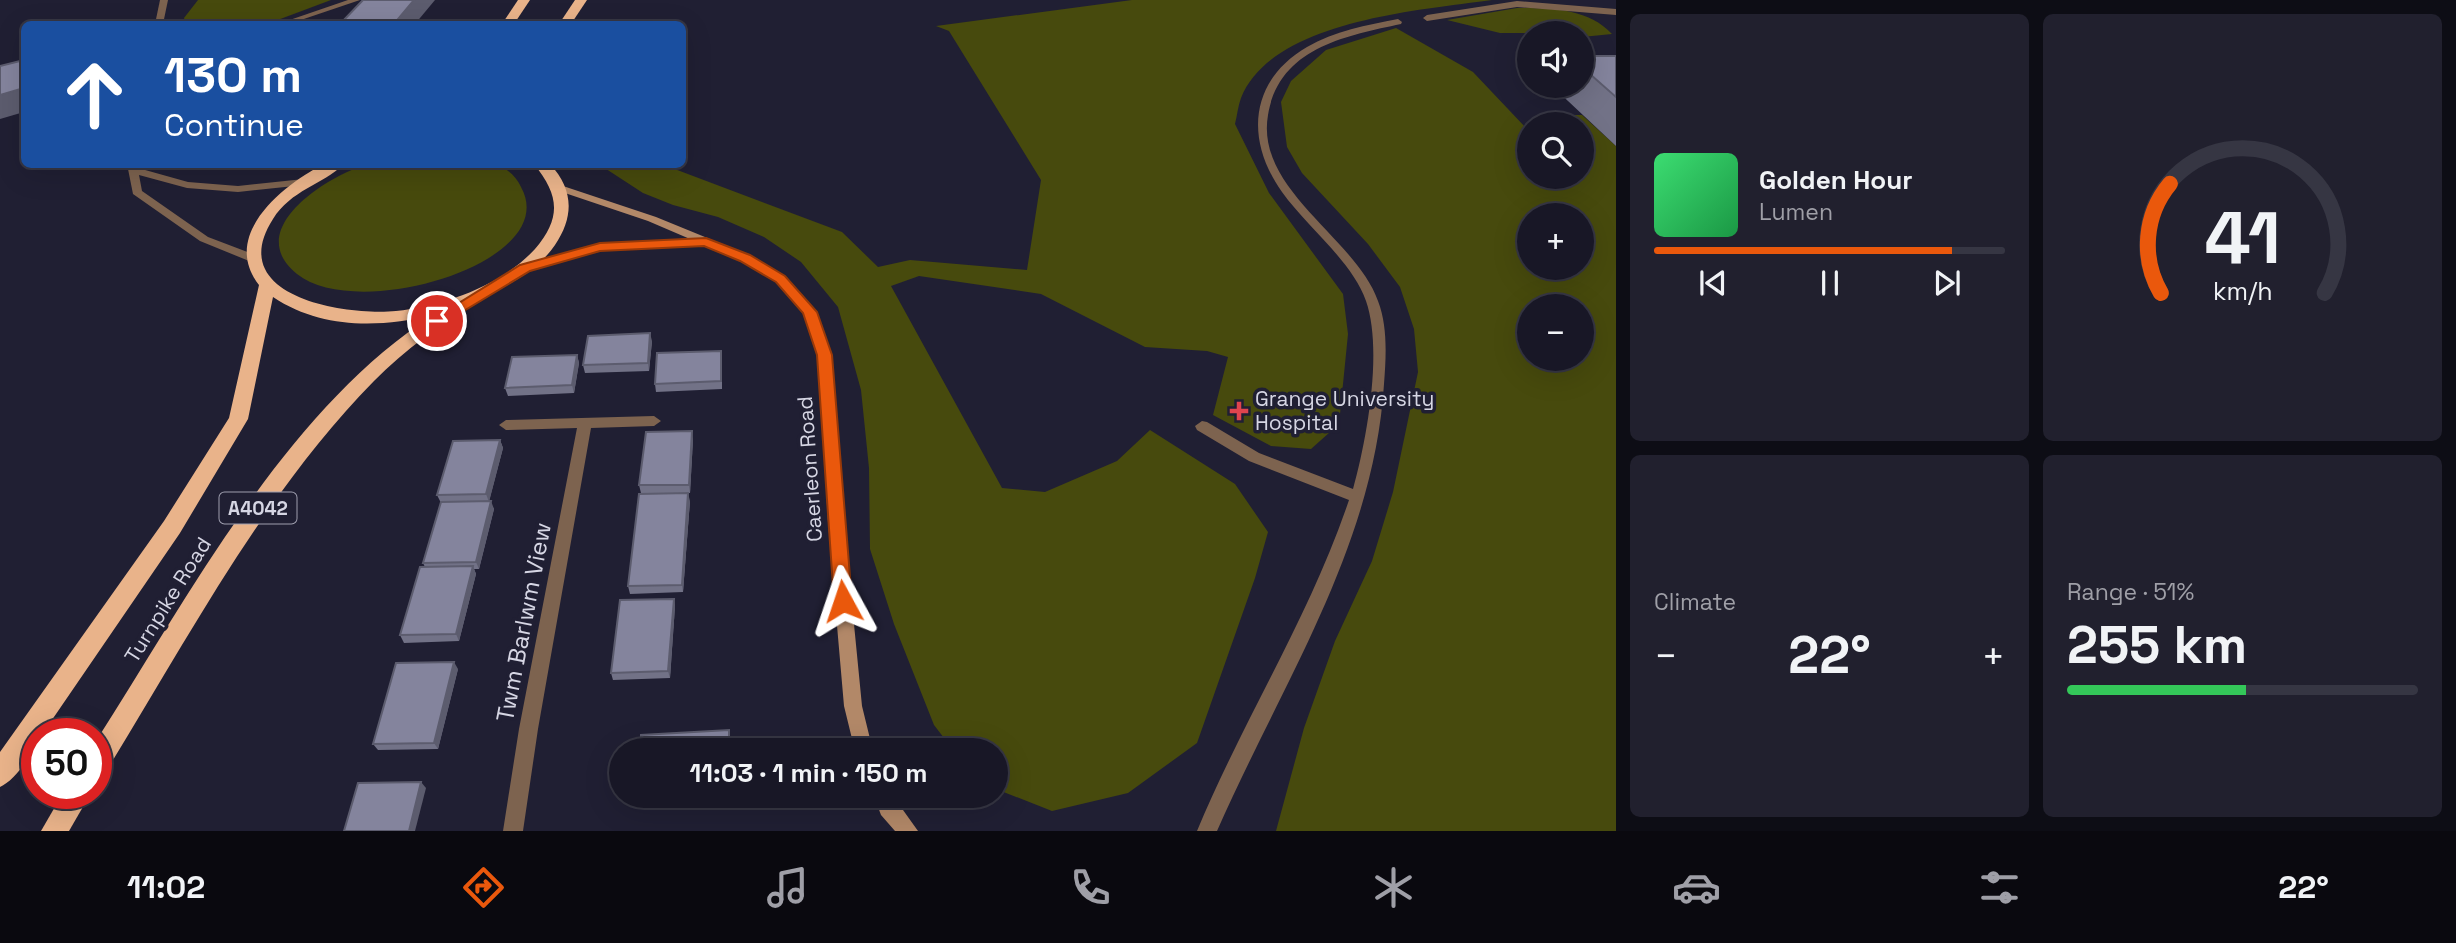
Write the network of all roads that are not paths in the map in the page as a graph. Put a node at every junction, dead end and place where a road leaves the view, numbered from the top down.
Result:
1 (164, 0) edge
2 (356, 0) edge
3 (524, 0) edge
4 (580, 0) edge
5 (367, 6) edge
6 (1616, 12) edge
7 (1427, 18) dead end
8 (160, 21) edge
9 (291, 21) edge
10 (511, 21) edge
11 (567, 21) edge
12 (1398, 22) dead end
13 (133, 168) edge
14 (136, 168) edge
15 (330, 168) edge
16 (544, 168) edge
17 (304, 182) junction
18 (560, 188) junction
19 (706, 242) junction
20 (254, 259) junction
21 (525, 268) junction
22 (267, 286) junction
23 (472, 298) junction
24 (654, 421) dead end
25 (586, 422) junction
26 (506, 425) dead end
27 (1202, 426) dead end
28 (1357, 497) junction
29 (861, 738) edge
30 (112, 739) edge
31 (0, 774) edge
32 (888, 808) edge
33 (68, 809) edge
34 (54, 831) edge
35 (513, 831) edge
36 (908, 831) edge
37 (1207, 831) edge

1 - 8 street
2 - 5 street
2 - 9 street
3 - 10 highway
4 - 11 highway
6 - 7 street
12 - 28 street
13 - 20 street
14 - 17 street
15 - 17 highway
16 - 18 highway
17 - 20 highway
18 - 19 main road, Caerleon Road
18 - 21 highway
19 - 21 main road, Caerleon Road
19 - 29 main road, Caerleon Road
20 - 22 highway
21 - 23 highway
22 - 23 highway
22 - 31 highway, Turnpike Road / A4042
23 - 30 highway, Turnpike Road / A4042
24 - 25 street
25 - 26 street
25 - 35 street, Twm Barlwm View
27 - 28 street
28 - 37 street
32 - 36 main road
33 - 34 highway

